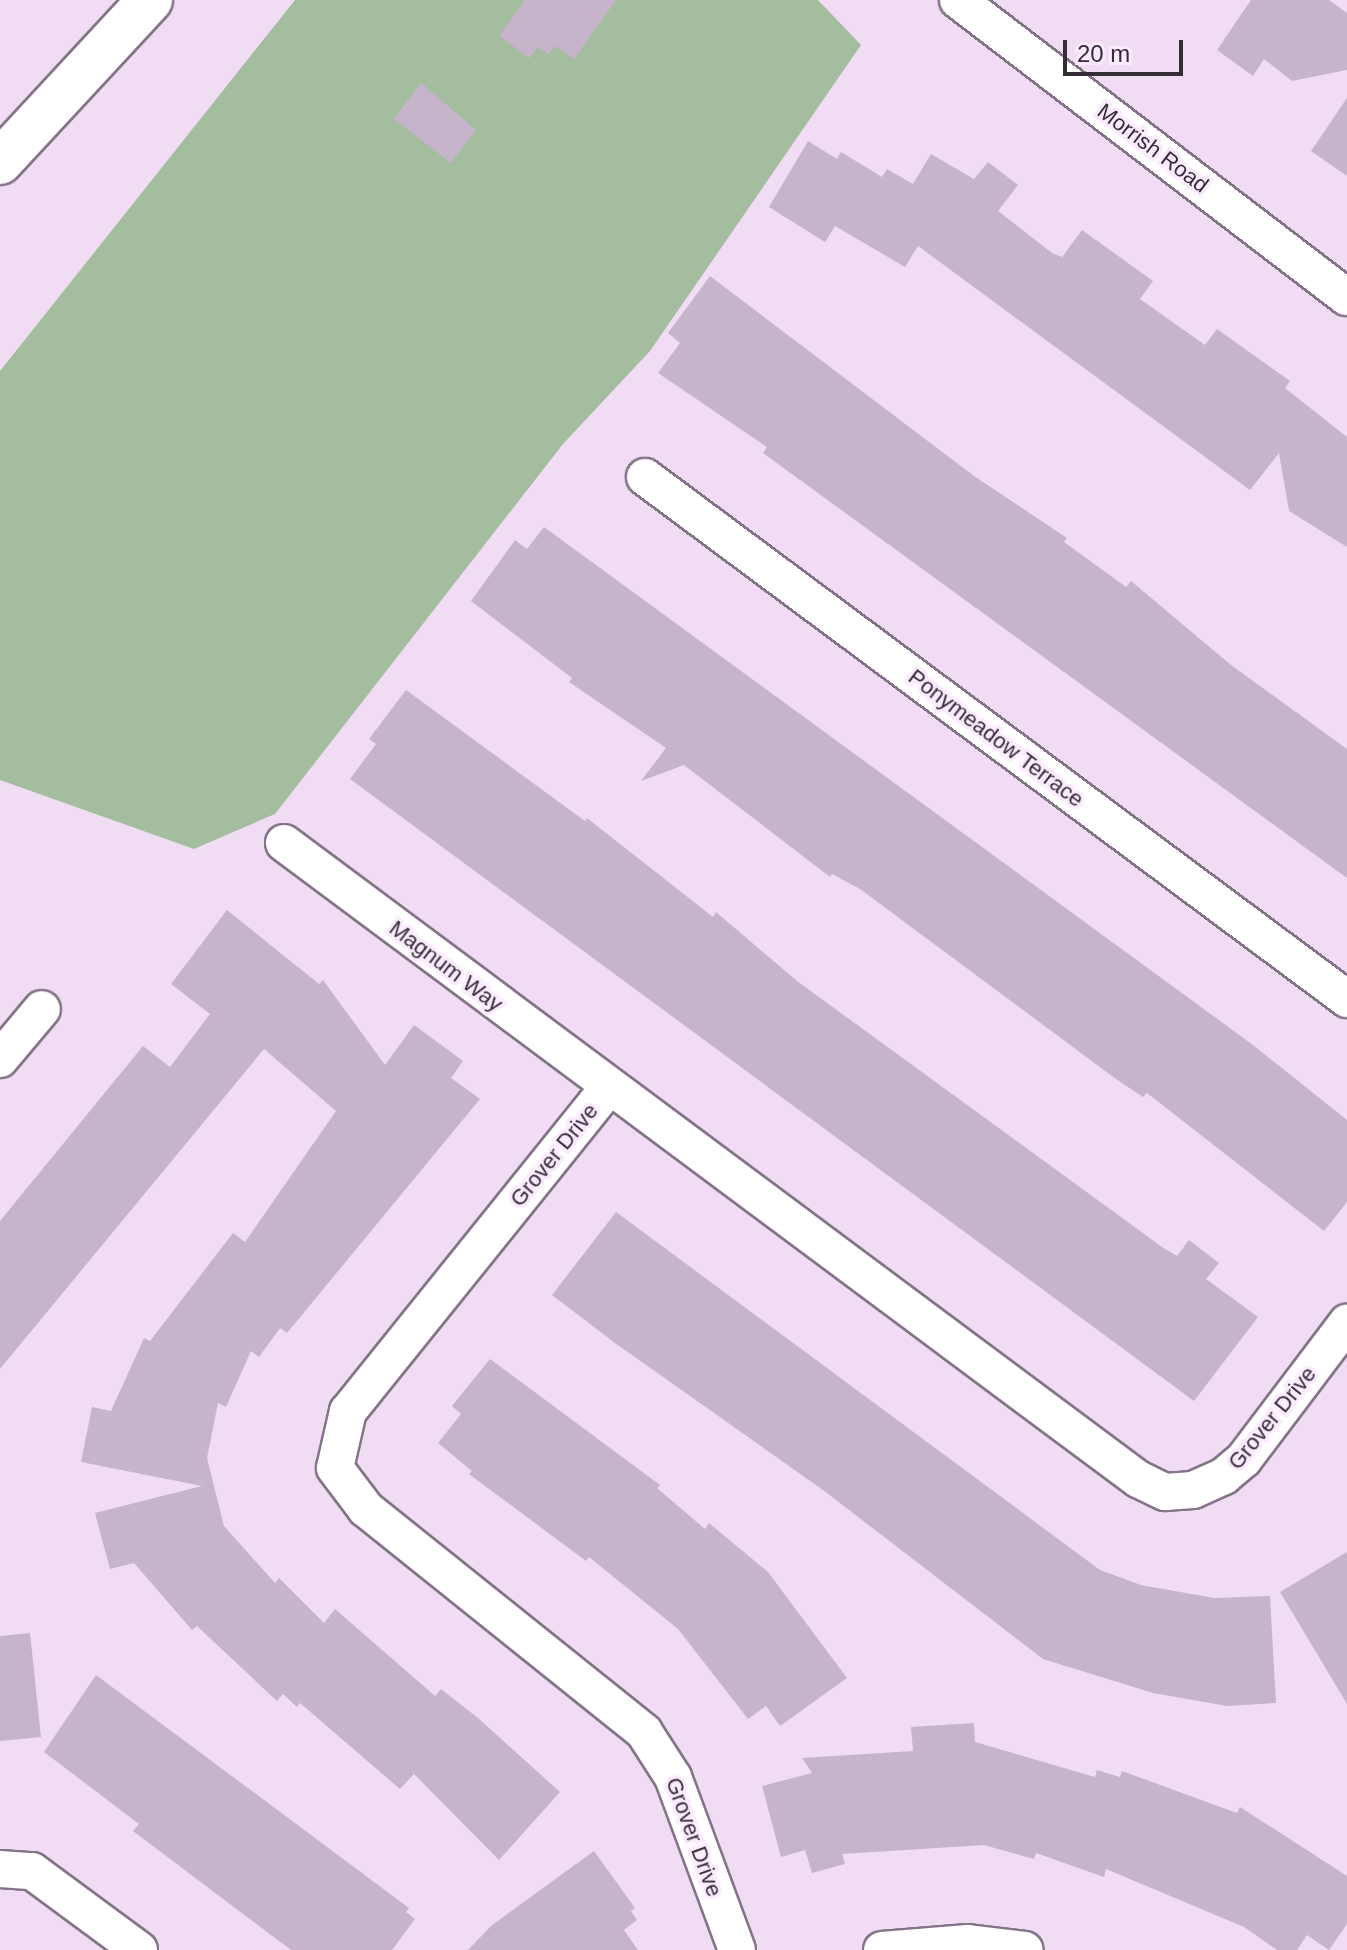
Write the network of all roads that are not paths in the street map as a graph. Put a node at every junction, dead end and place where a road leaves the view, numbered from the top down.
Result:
1 (150, 0) edge
2 (958, 0) edge
3 (0, 162) edge
4 (1347, 297) edge
5 (645, 477) dead end
6 (284, 843) dead end
7 (1347, 999) edge
8 (42, 1009) dead end
9 (0, 1059) edge
10 (608, 1088) junction
11 (1347, 1323) edge
12 (0, 1869) edge
13 (139, 1950) edge
14 (737, 1950) edge
15 (882, 1950) edge
16 (1025, 1950) edge

1 - 3 highway
2 - 4 street, Morrish Road
5 - 7 street, Ponymeadow Terrace
6 - 10 street, Magnum Way
8 - 9 street
10 - 11 street, Grover Drive
10 - 14 street, Grover Drive
12 - 13 street
15 - 16 street

